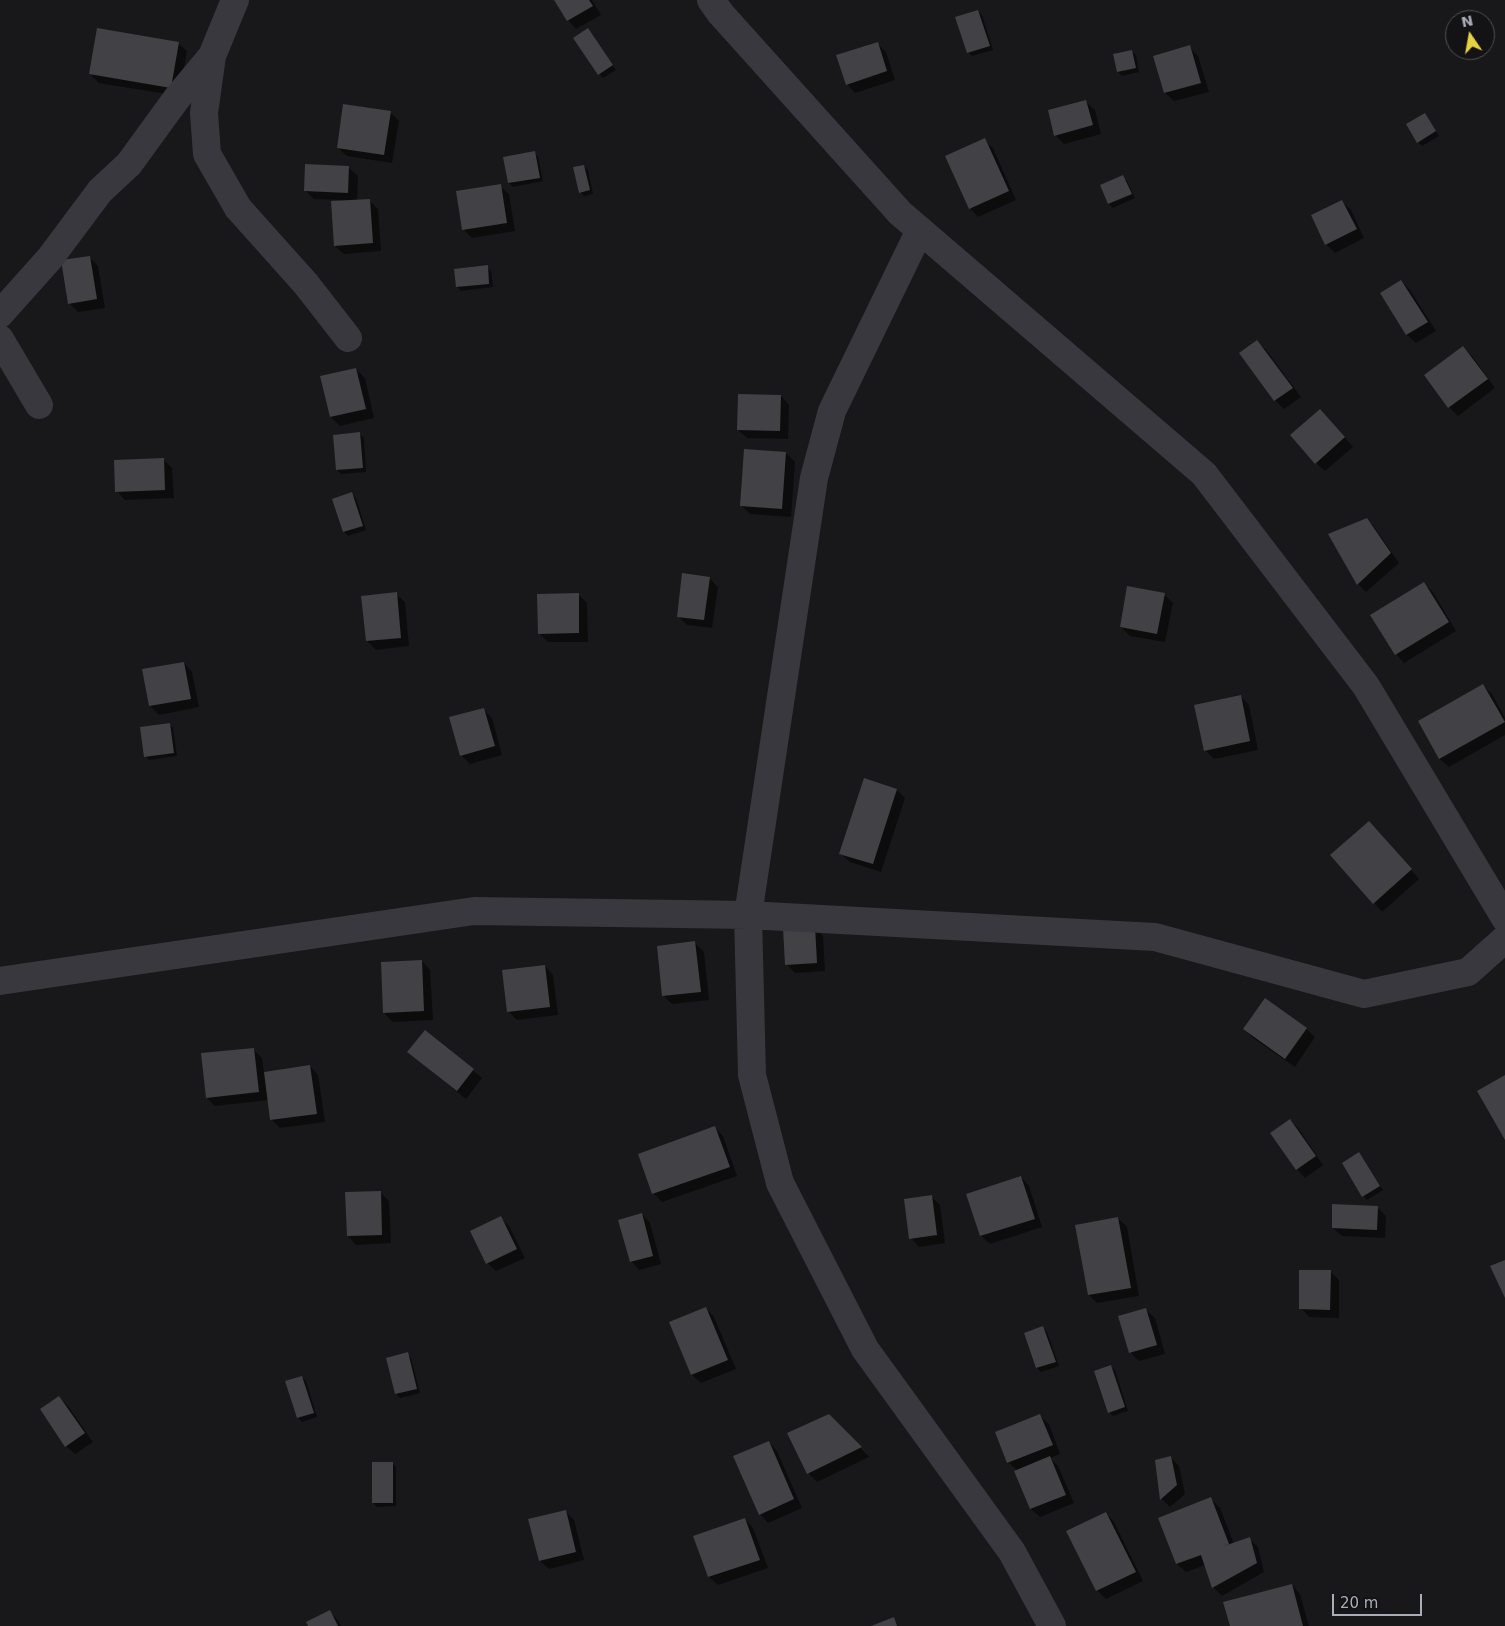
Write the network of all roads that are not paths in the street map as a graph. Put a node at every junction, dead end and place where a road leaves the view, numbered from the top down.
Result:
1 (235, 0) edge
2 (711, 0) edge
3 (212, 56) junction
4 (920, 230) junction
5 (0, 314) edge
6 (348, 338) dead end
7 (0, 339) edge
8 (39, 405) dead end
9 (748, 915) junction
10 (1505, 918) edge
11 (1505, 939) edge
12 (0, 981) edge
13 (1052, 1626) edge

1 - 3 street
2 - 4 street
3 - 5 street
3 - 6 street
4 - 9 street
4 - 10 street
7 - 8 street
9 - 11 street
9 - 12 street
9 - 13 street

